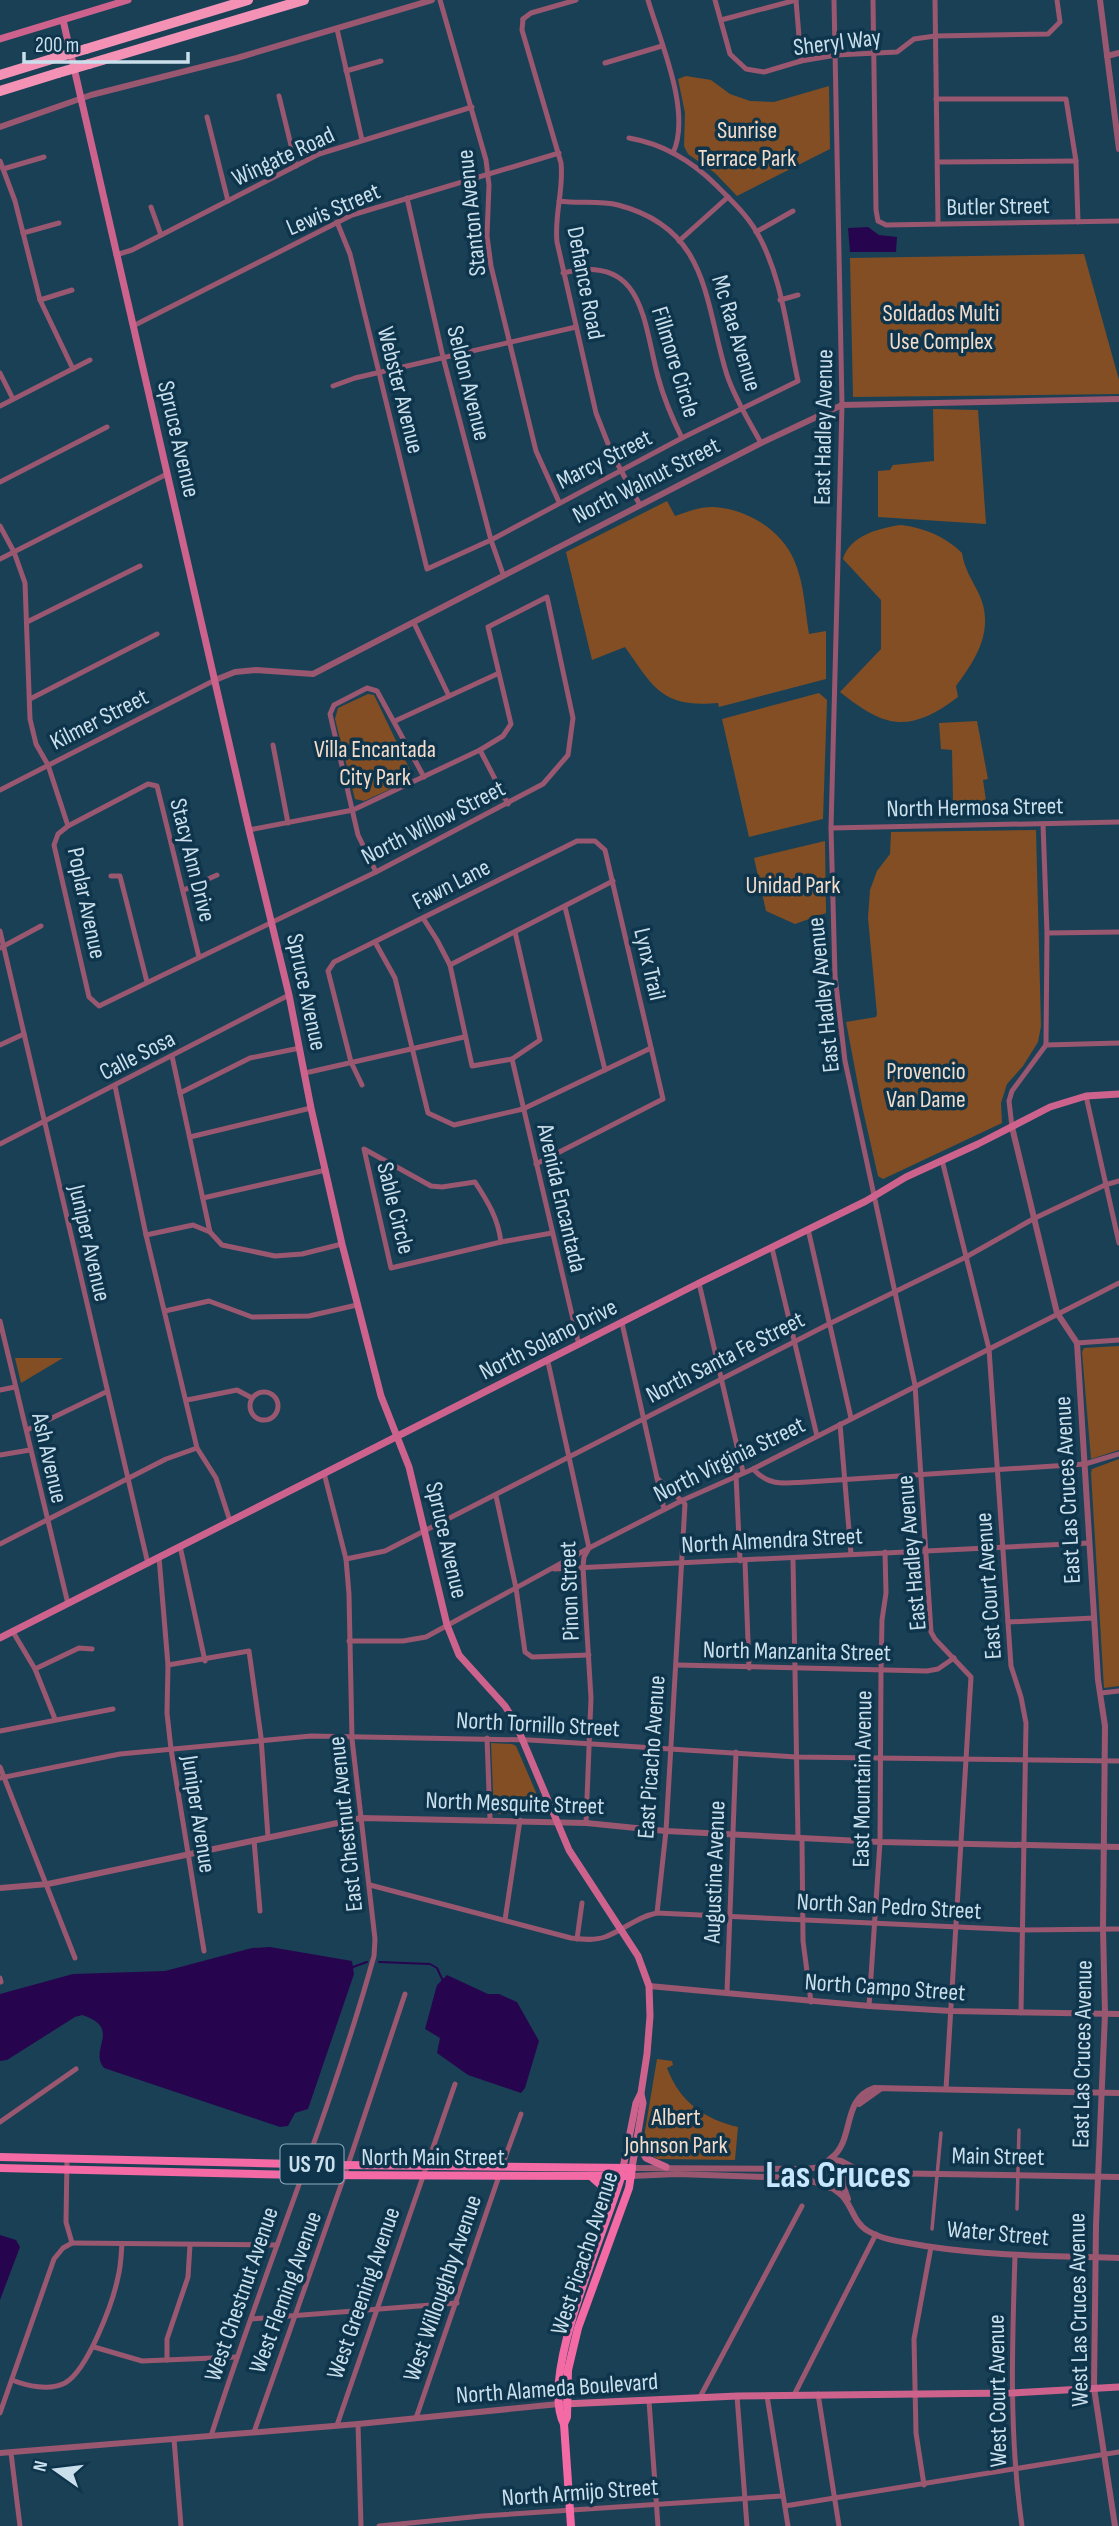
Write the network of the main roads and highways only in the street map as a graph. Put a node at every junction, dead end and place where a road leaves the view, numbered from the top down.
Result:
1 (128, 0) edge
2 (248, 0) edge
3 (304, 0) edge
4 (63, 20) junction
5 (0, 39) edge
6 (0, 75) edge
7 (0, 91) edge
8 (1119, 1094) edge
9 (397, 1437) junction
10 (0, 1638) edge
11 (641, 2094) junction
12 (636, 2142) junction
13 (0, 2157) edge
14 (666, 2167) road end
15 (0, 2168) edge
16 (424, 2171) junction
17 (501, 2171) junction
18 (627, 2172) junction
19 (591, 2176) junction
20 (609, 2213) junction
21 (1119, 2387) edge
22 (562, 2404) junction
23 (571, 2526) edge

1 - 4 main road
2 - 6 highway, bridge
3 - 7 highway, bridge
4 - 5 main road
4 - 9 main road, Spruce Avenue
8 - 9 main road, North Solano Drive
9 - 10 main road, North Solano Drive
9 - 11 main road, Spruce Avenue
11 - 12 main road, West Picacho Avenue
11 - 18 main road
12 - 14 main road
12 - 18 main road, West Picacho Avenue
13 - 16 main road, North Main Street / US 70
15 - 16 main road, North Main Street / US 70
16 - 17 main road, North Main Street / US 70
17 - 18 main road, North Main Street / US 70
17 - 19 main road, North Main Street / US 70
18 - 19 main road, North Main Street
18 - 20 main road, West Picacho Avenue
18 - 22 main road, West Picacho Avenue
19 - 20 main road
20 - 22 main road, West Picacho Avenue
21 - 22 main road, North Alameda Boulevard
22 - 23 main road, West Picacho Avenue

